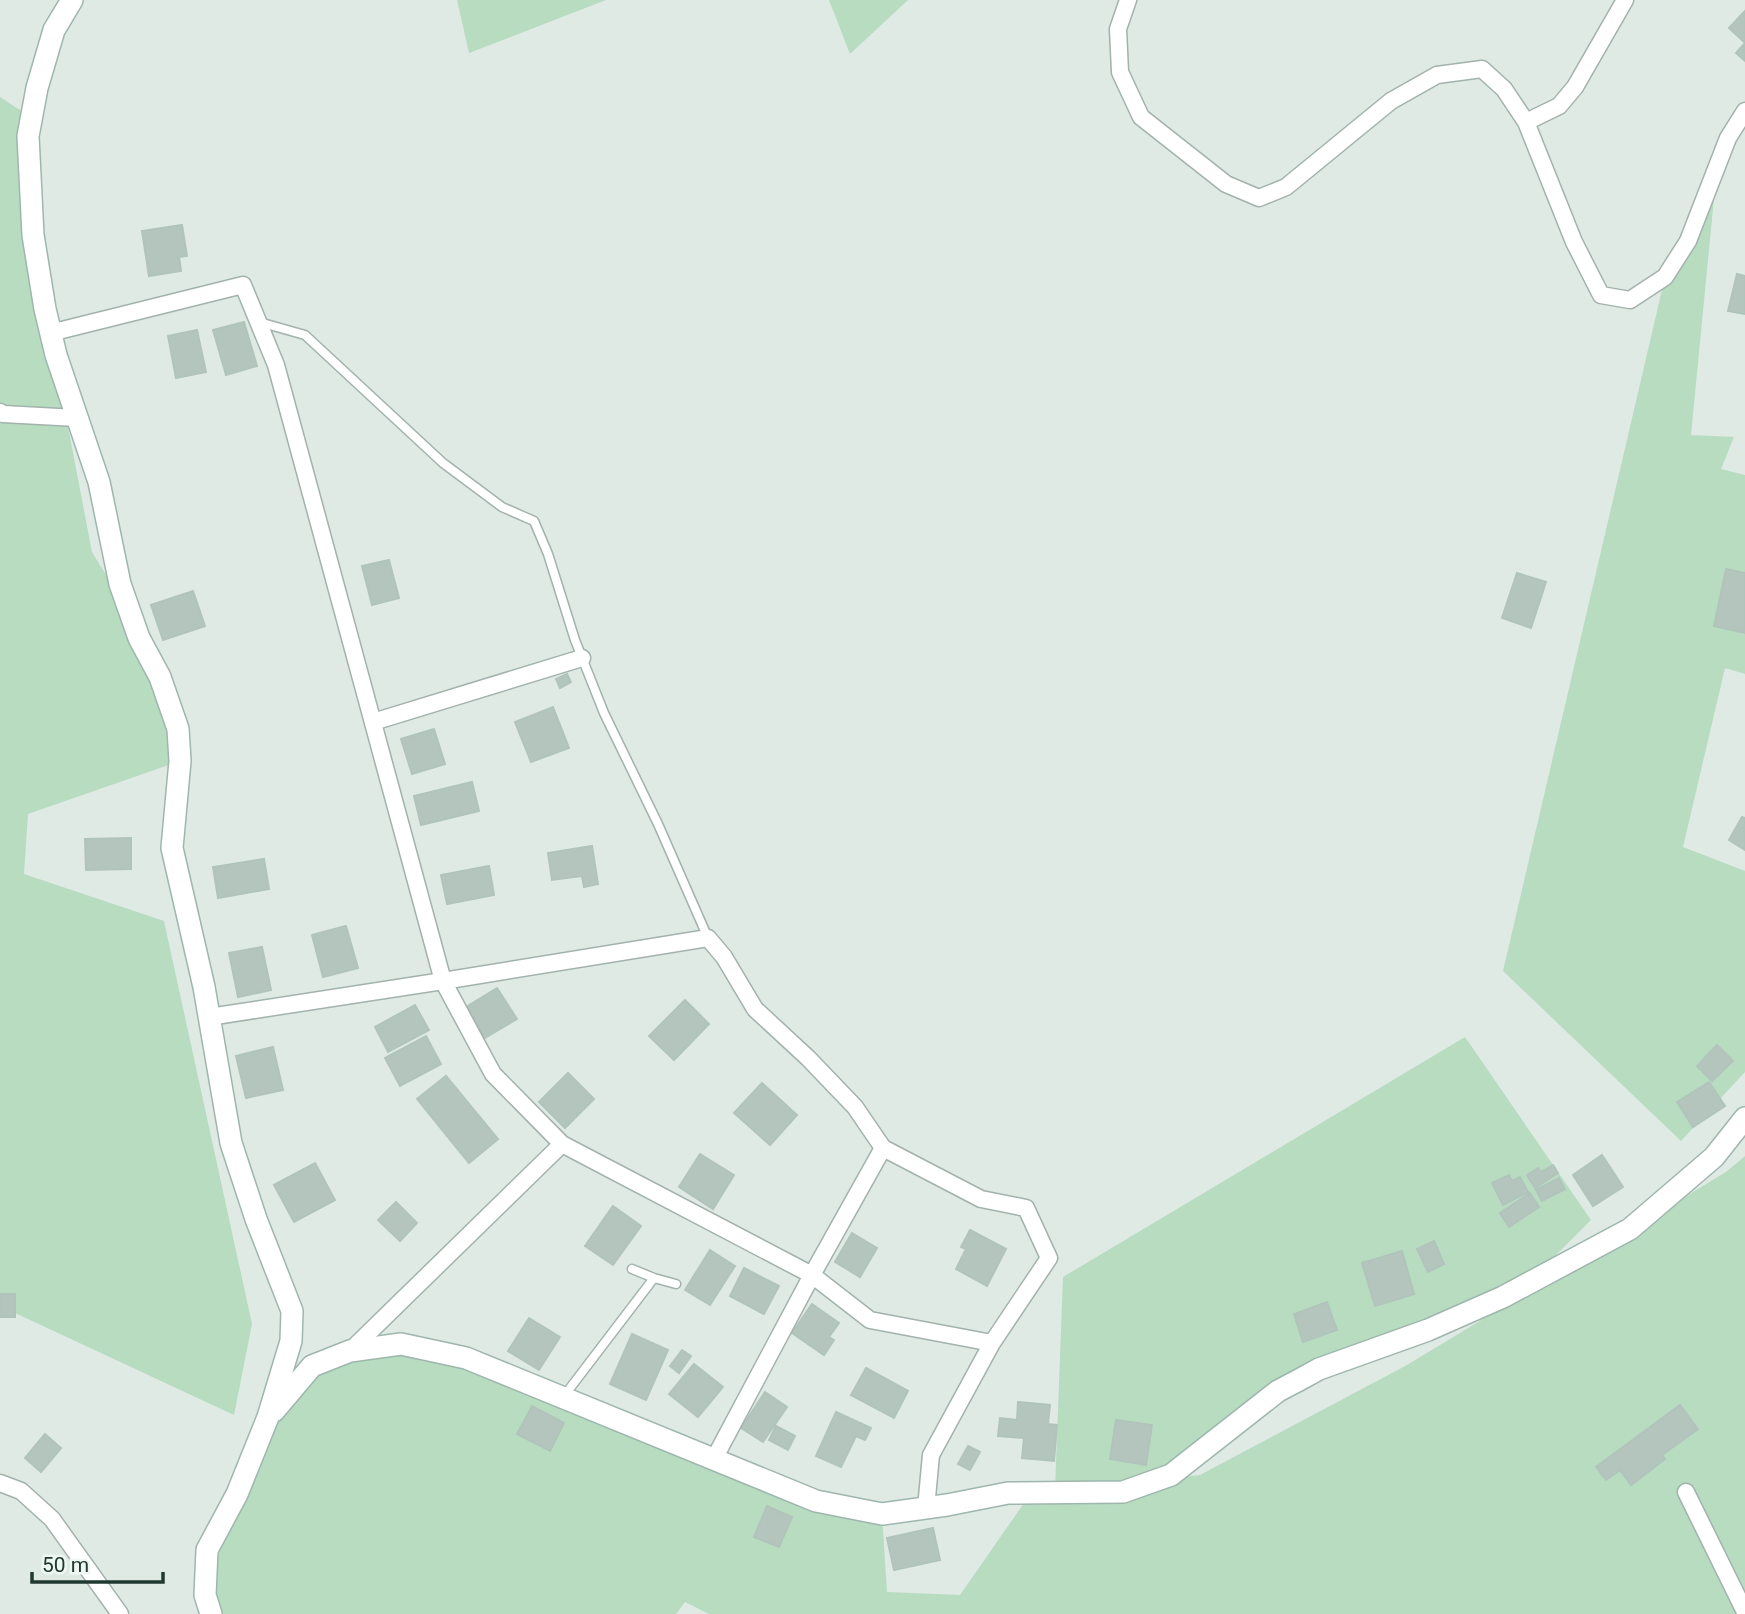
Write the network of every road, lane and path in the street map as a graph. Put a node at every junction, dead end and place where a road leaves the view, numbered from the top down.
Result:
1 (72, 0) edge
2 (1128, 0) edge
3 (1625, 0) edge
4 (1745, 111) edge
5 (1526, 122) junction
6 (259, 322) junction
7 (50, 333) junction
8 (0, 412) edge
9 (77, 418) junction
10 (582, 658) junction
11 (373, 722) junction
12 (708, 938) junction
13 (443, 981) junction
14 (209, 1017) junction
15 (1745, 1118) edge
16 (562, 1144) junction
17 (883, 1148) junction
18 (632, 1269) dead end
19 (812, 1275) junction
20 (654, 1278) junction
21 (676, 1284) dead end
22 (992, 1343) junction
23 (350, 1351) junction
24 (563, 1398) junction
25 (268, 1418) junction
26 (714, 1459) junction
27 (0, 1483) edge
28 (1686, 1492) dead end
29 (926, 1508) junction
30 (1745, 1612) edge
31 (120, 1614) edge
32 (211, 1614) edge

1 - 7 street
2 - 5 street
3 - 5 street
4 - 5 street
6 - 7 street
6 - 10 lane
6 - 11 street
7 - 9 street
8 - 9 street
9 - 14 street
10 - 11 street
10 - 12 lane
11 - 13 street
12 - 13 street
12 - 17 street
13 - 14 street
13 - 16 street
14 - 25 street
15 - 29 street
16 - 19 street
16 - 23 street
17 - 19 street
17 - 22 street
18 - 20 lane
19 - 22 street
19 - 26 street
20 - 21 lane
20 - 24 lane
22 - 29 street
23 - 24 street
23 - 25 street
24 - 26 street
25 - 32 street
26 - 29 street
27 - 31 street
28 - 30 street

